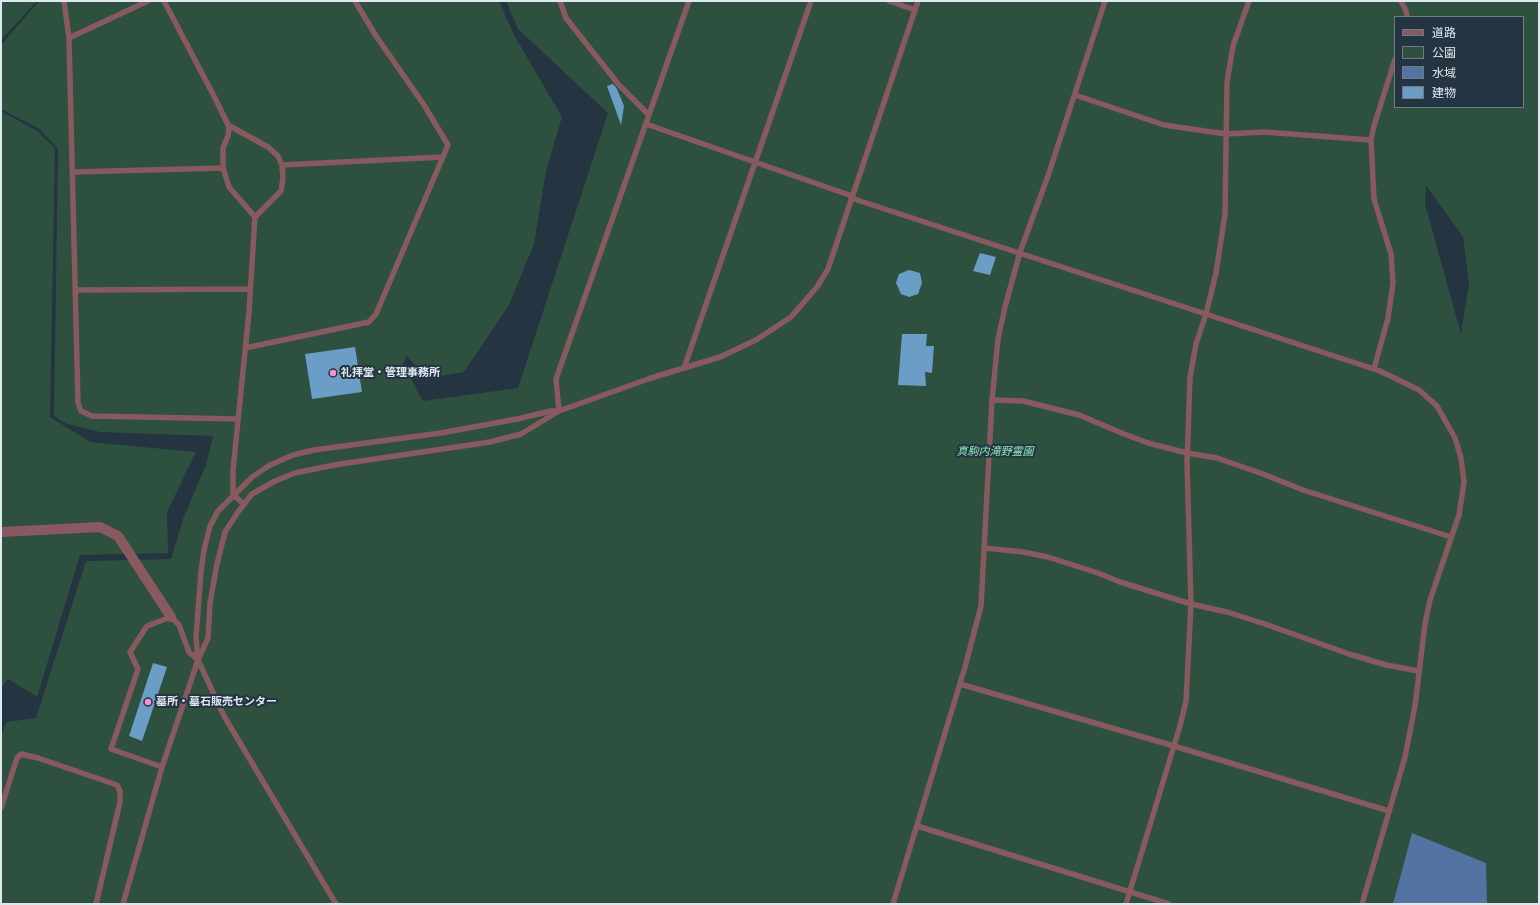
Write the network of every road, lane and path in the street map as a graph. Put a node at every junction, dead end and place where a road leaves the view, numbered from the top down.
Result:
1 (64, 1) edge
2 (148, 1) edge
3 (164, 1) edge
4 (355, 1) edge
5 (560, 1) edge
6 (689, 1) edge
7 (811, 1) edge
8 (889, 1) edge
9 (918, 1) edge
10 (1105, 1) edge
11 (1249, 1) edge
12 (1402, 1) edge
13 (915, 10) junction
14 (1407, 16) edge
15 (69, 38) junction
16 (1394, 62) edge
17 (1075, 95) junction
18 (650, 115) junction
19 (646, 124) junction
20 (228, 125) junction
21 (1226, 134) junction
22 (1371, 140) junction
23 (443, 158) junction
24 (755, 162) junction
25 (282, 166) junction
26 (223, 168) junction
27 (74, 172) junction
28 (851, 197) junction
29 (255, 217) junction
30 (1020, 252) junction
31 (250, 289) junction
32 (76, 290) junction
33 (1206, 314) junction
34 (245, 348) junction
35 (684, 368) junction
36 (1374, 369) junction
37 (992, 400) junction
38 (559, 411) junction
39 (238, 419) junction
40 (1188, 454) junction
41 (233, 495) junction
42 (244, 504) junction
43 (1, 532) edge
44 (1451, 537) junction
45 (985, 548) junction
46 (1191, 604) junction
47 (171, 617) junction
48 (198, 660) junction
49 (1419, 670) junction
50 (960, 684) junction
51 (1174, 746) junction
52 (162, 767) junction
53 (1, 808) edge
54 (1389, 811) junction
55 (917, 826) junction
56 (1130, 892) junction
57 (96, 904) edge
58 (123, 904) edge
59 (336, 904) edge
60 (893, 904) edge
61 (1126, 904) edge
62 (1169, 904) edge
63 (1362, 904) edge

1 - 15 lane
2 - 15 lane
3 - 20 lane
4 - 23 lane
5 - 18 lane
6 - 18 lane
7 - 24 lane
8 - 13 lane
9 - 13 lane
10 - 17 lane
11 - 21 lane
12 - 14 lane
13 - 28 lane
15 - 27 lane
16 - 22 lane
17 - 21 lane
17 - 30 lane
18 - 19 lane
19 - 24 lane
19 - 38 lane
20 - 25 lane
20 - 26 lane
21 - 22 lane
21 - 33 lane
22 - 36 lane
23 - 25 lane
23 - 34 lane
24 - 28 lane
24 - 35 lane
25 - 29 lane
26 - 27 lane
26 - 29 lane
27 - 32 lane
28 - 30 lane
28 - 35 lane
29 - 31 lane
30 - 33 lane
30 - 37 lane
31 - 32 lane
31 - 34 lane
32 - 39 lane
33 - 36 lane
33 - 40 lane
34 - 39 lane
35 - 38 lane
36 - 44 lane
37 - 40 lane
37 - 45 lane
38 - 41 lane
38 - 42 lane
39 - 41 lane
40 - 44 lane
40 - 46 lane
41 - 42 lane
41 - 48 lane
42 - 48 lane
43 - 47 street
44 - 49 lane
45 - 46 lane
45 - 50 lane
46 - 49 lane
46 - 51 lane
47 - 48 lane
47 - 52 lane
48 - 52 lane
48 - 59 lane
49 - 54 lane
50 - 51 lane
50 - 55 lane
51 - 54 lane
51 - 56 lane
52 - 58 lane
53 - 57 lane
54 - 63 lane
55 - 56 lane
55 - 60 lane
56 - 61 lane
56 - 62 lane

